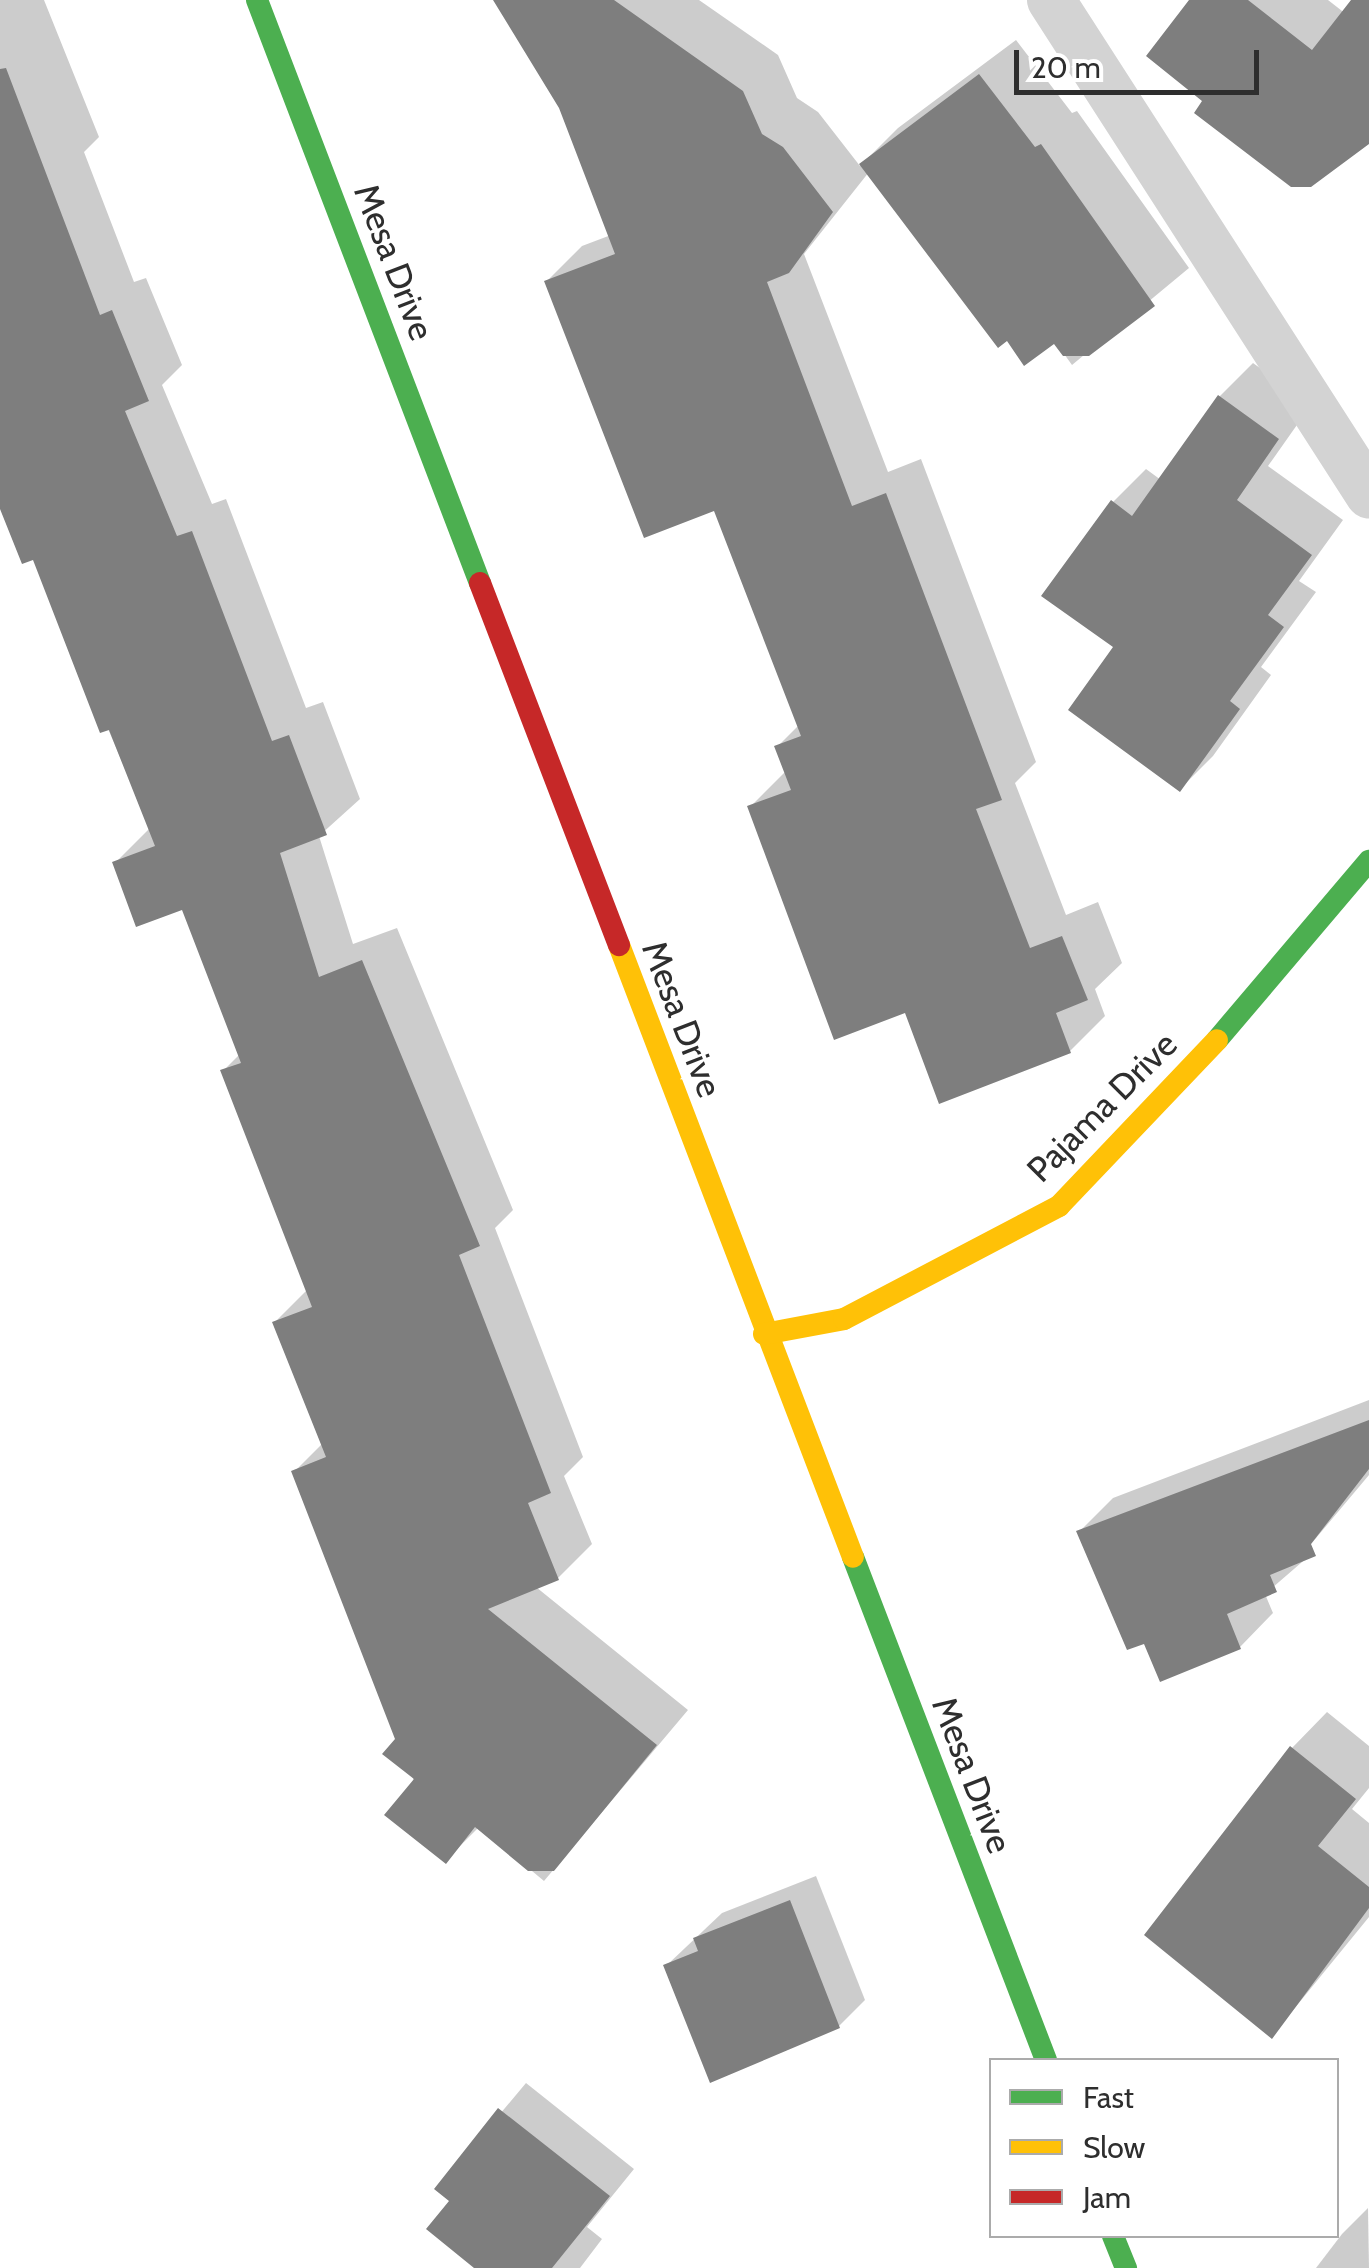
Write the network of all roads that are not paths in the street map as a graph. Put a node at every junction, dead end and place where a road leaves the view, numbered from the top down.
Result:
1 (257, 0) edge
2 (1051, 0) edge
3 (1369, 494) edge
4 (1369, 861) edge
5 (764, 1334) junction
6 (1045, 2058) edge
7 (1114, 2238) edge
8 (1126, 2268) edge

1 - 5 main road, Mesa Drive
2 - 3 lane
4 - 5 main road, Pajama Drive
5 - 6 main road, Mesa Drive
7 - 8 main road

